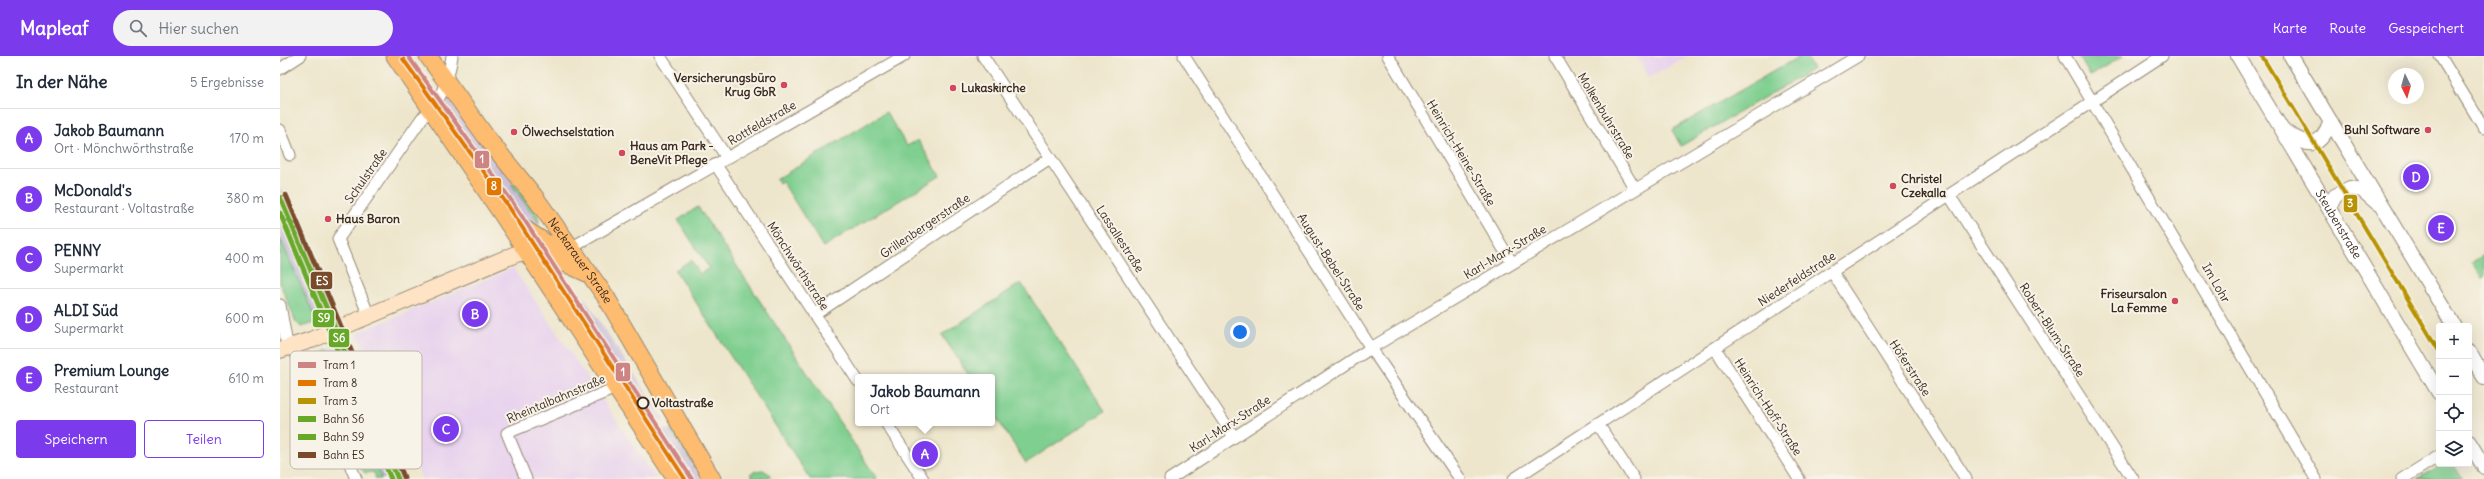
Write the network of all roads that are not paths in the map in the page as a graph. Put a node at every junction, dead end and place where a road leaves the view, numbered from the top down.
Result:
1 (300, 56) edge
2 (395, 56) edge
3 (428, 56) edge
4 (452, 56) edge
5 (660, 56) edge
6 (904, 56) edge
7 (983, 56) edge
8 (1184, 56) edge
9 (1388, 56) edge
10 (1555, 56) edge
11 (1858, 56) edge
12 (2065, 56) edge
13 (2162, 56) edge
14 (2238, 56) edge
15 (2291, 56) edge
16 (2440, 56) edge
17 (280, 69) edge
18 (446, 80) junction
19 (2094, 101) junction
20 (432, 111) junction
21 (2479, 111) edge
22 (2331, 122) junction
23 (2484, 128) edge
24 (280, 130) edge
25 (2280, 130) junction
26 (290, 155) dead end
27 (727, 158) junction
28 (1050, 158) junction
29 (716, 165) junction
30 (1635, 188) junction
31 (1949, 195) junction
32 (2328, 208) junction
33 (2385, 209) junction
34 (548, 216) junction
35 (504, 217) junction
36 (540, 239) junction
37 (571, 248) junction
38 (527, 252) junction
39 (549, 254) junction
40 (1512, 263) junction
41 (1832, 272) junction
42 (591, 276) junction
43 (280, 305) edge
44 (814, 315) junction
45 (369, 316) junction
46 (2452, 323) edge
47 (285, 348) edge
48 (1371, 348) junction
49 (1715, 348) junction
50 (2472, 356) edge
51 (855, 376) edge
52 (2484, 377) edge
53 (2436, 387) edge
54 (616, 388) junction
55 (1598, 424) junction
56 (888, 426) edge
57 (1234, 437) junction
58 (2472, 447) edge
59 (2436, 458) edge
60 (2484, 467) edge
61 (352, 469) edge
62 (356, 479) edge
63 (526, 479) edge
64 (676, 479) edge
65 (712, 479) edge
66 (923, 479) edge
67 (1170, 479) edge
68 (1460, 479) edge
69 (1514, 479) edge
70 (1634, 479) edge
71 (1799, 479) edge
72 (1966, 479) edge
73 (2133, 479) edge
74 (2316, 479) edge
75 (2402, 479) edge

1 - 17 street
2 - 20 main road
3 - 18 main road, Neckarauer Straße
4 - 18 street, Schulstraße
5 - 27 street
6 - 27 street, Rottfeldstraße
7 - 28 street, Lassallestraße
8 - 48 street, August-Bebel-Straße
9 - 40 street, Heinrich-Heine-Straße
10 - 30 street, Molkenbuhrstraße
11 - 30 street, Karl-Marx-Straße
12 - 19 street, Im Lohr
13 - 19 street, Niederfeldstraße
14 - 25 street, Steubenstraße
15 - 22 street
16 - 21 street
18 - 20 street, Schulstraße
18 - 34 main road, Neckarauer Straße
19 - 31 street, Niederfeldstraße
19 - 74 street, Im Lohr
20 - 35 main road
20 - 45 street, Schulstraße
21 - 23 street
22 - 25 street
22 - 33 street
24 - 26 street
25 - 32 street, Steubenstraße
27 - 29 street, Rottfeldstraße
28 - 44 street, Grillenbergerstraße
28 - 57 street, Lassallestraße
29 - 37 street, Rottfeldstraße
29 - 44 street, Mönchwörthstraße
30 - 40 street, Karl-Marx-Straße
31 - 41 street, Niederfeldstraße
31 - 73 street, Robert-Blum-Straße
32 - 33 street
32 - 53 street, Steubenstraße
33 - 46 street
34 - 36 main road
34 - 37 main road, Neckarauer Straße
35 - 36 main road
35 - 38 main road
36 - 37 main road
36 - 38 main road
37 - 39 main road
37 - 42 main road, Neckarauer Straße
38 - 39 main road
38 - 45 main road
38 - 54 main road
39 - 42 main road
40 - 48 street, Karl-Marx-Straße
41 - 49 street, Niederfeldstraße
41 - 72 street, Höferstraße
42 - 65 main road, Neckarauer Straße
43 - 47 street
44 - 51 street, Mönchwörthstraße
45 - 47 main road
48 - 57 street, Karl-Marx-Straße
48 - 68 street, August-Bebel-Straße
49 - 55 street, Niederfeldstraße
49 - 71 street, Heinrich-Hoff-Straße
50 - 52 street
54 - 63 street, Rheintalbahnstraße
54 - 64 main road
55 - 69 street, Niederfeldstraße
55 - 70 street
56 - 66 street
57 - 67 street, Karl-Marx-Straße
58 - 60 street
59 - 75 street
61 - 62 street

